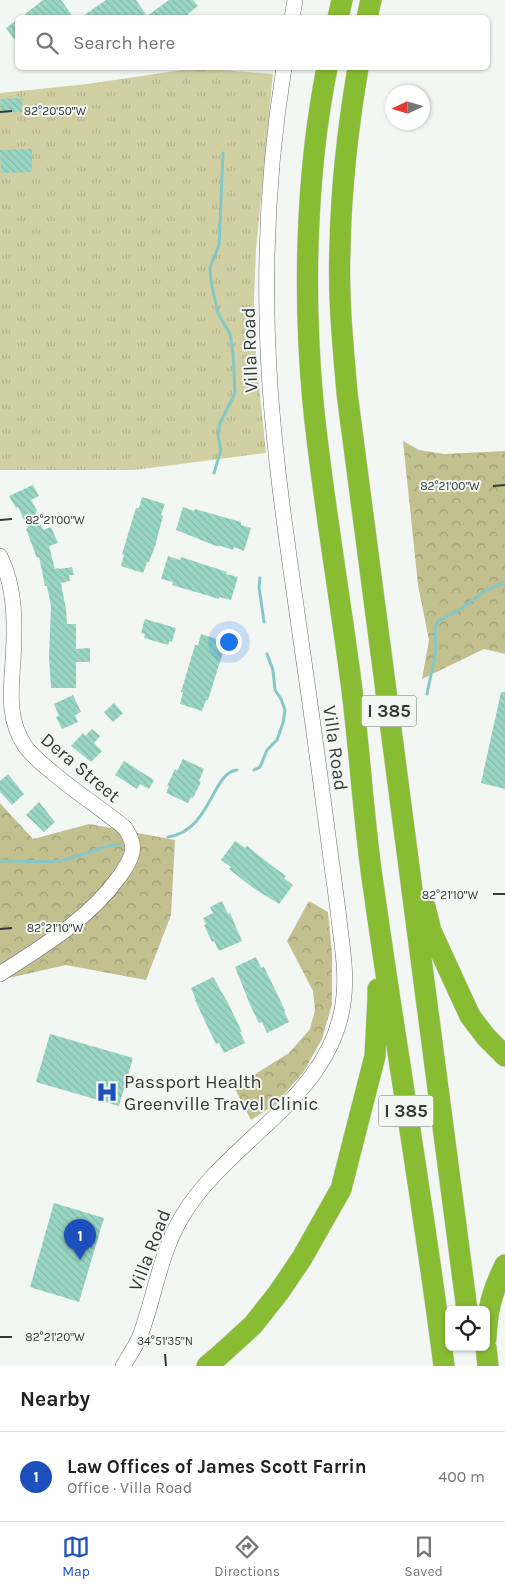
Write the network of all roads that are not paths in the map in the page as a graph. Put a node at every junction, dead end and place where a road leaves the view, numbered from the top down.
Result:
1 (295, 0) edge
2 (342, 0) edge
3 (371, 0) edge
4 (292, 15) edge
5 (339, 15) edge
6 (368, 15) edge
7 (284, 70) edge
8 (327, 70) edge
9 (358, 70) edge
10 (0, 556) edge
11 (401, 801) junction
12 (373, 886) junction
13 (0, 974) edge
14 (505, 1056) edge
15 (505, 1265) edge
16 (466, 1306) edge
17 (489, 1306) edge
18 (440, 1336) junction
19 (472, 1351) edge
20 (486, 1351) edge
21 (124, 1366) edge
22 (206, 1366) edge
23 (440, 1366) edge
24 (444, 1366) edge
25 (474, 1366) edge
26 (488, 1366) edge

1 - 4 street
2 - 5 highway
3 - 6 highway
7 - 21 street, Villa Road
8 - 12 highway, I 385
9 - 11 highway, I 385
10 - 13 street, Dera Street
11 - 14 highway
11 - 16 highway, I 385
12 - 18 highway, I 385
12 - 22 highway
15 - 17 highway
18 - 23 highway
18 - 24 highway, I 385
19 - 25 highway
20 - 26 highway

